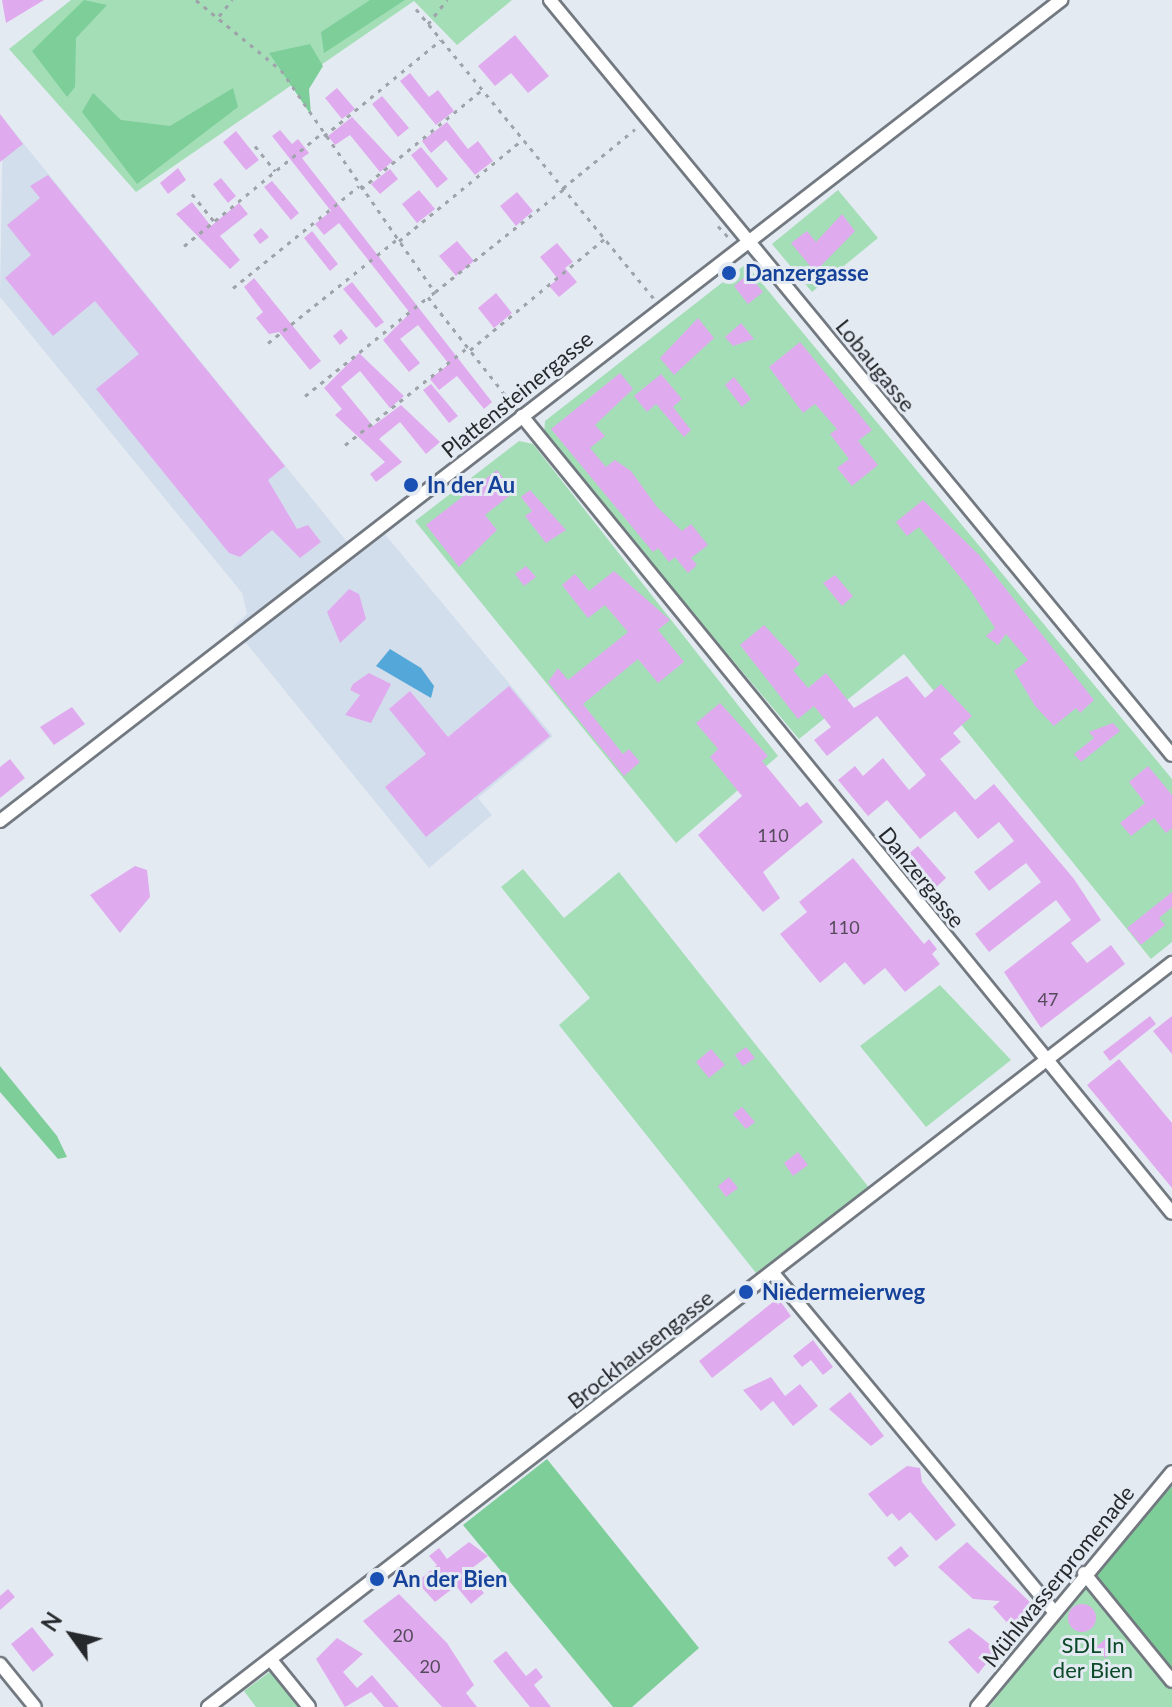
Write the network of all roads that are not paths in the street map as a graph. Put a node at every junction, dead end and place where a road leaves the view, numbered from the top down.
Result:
1 (550, 0) edge
2 (1061, 0) edge
3 (748, 241) junction
4 (522, 416) junction
5 (1172, 755) edge
6 (0, 821) edge
7 (1172, 963) edge
8 (1047, 1060) junction
9 (1172, 1213) edge
10 (772, 1272) junction
11 (1172, 1472) edge
12 (1084, 1573) junction
13 (1053, 1611) junction
14 (271, 1660) junction
15 (0, 1664) edge
16 (1172, 1681) edge
17 (35, 1707) edge
18 (208, 1707) edge
19 (309, 1707) edge
20 (977, 1707) edge

1 - 3 street, Lobaugasse
2 - 3 street, Plattensteinergasse
3 - 4 street, Plattensteinergasse
3 - 5 street, Lobaugasse
4 - 6 street, Plattensteinergasse
4 - 8 street, Danzergasse
7 - 8 street, Brockhausengasse
8 - 9 street, Danzergasse
8 - 10 street, Brockhausengasse
10 - 13 street
10 - 14 street, Brockhausengasse
11 - 12 street, Mühlwasserpromenade
12 - 13 street, Mühlwasserpromenade
12 - 16 street
13 - 20 street, Mühlwasserpromenade
14 - 18 street, Brockhausengasse
14 - 19 street
15 - 17 street

